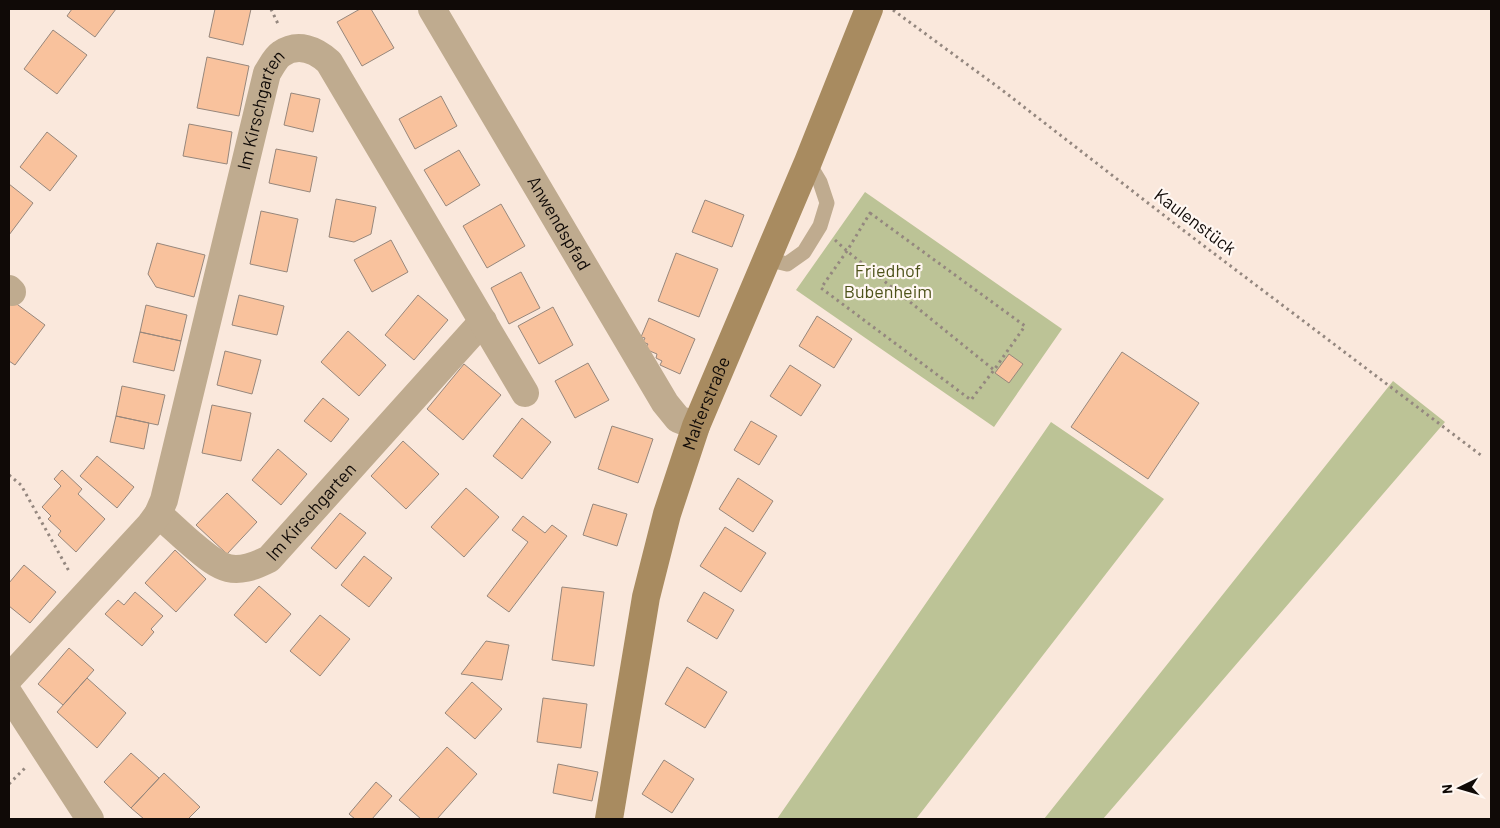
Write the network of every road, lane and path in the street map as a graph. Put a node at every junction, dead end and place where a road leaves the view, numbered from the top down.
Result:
1 (432, 9) edge
2 (869, 9) edge
3 (892, 9) edge
4 (897, 10) edge
5 (808, 162) junction
6 (820, 226) junction
7 (847, 251) junction
8 (766, 259) junction
9 (483, 321) junction
10 (994, 370) junction
11 (525, 393) dead end
12 (696, 426) junction
13 (1482, 456) dead end
14 (9, 475) edge
15 (158, 514) junction
16 (83, 597) junction
17 (9, 678) edge
18 (9, 694) edge
19 (90, 819) edge
20 (609, 819) edge

1 - 12 street, Anwendspfad
2 - 5 main road, Malterstraße
3 - 4 path, Kaulenstück
4 - 13 path, Kaulenstück
5 - 6 lane
5 - 8 main road, Malterstraße
6 - 7 path
6 - 8 lane
7 - 10 path
7 - 10 path
7 - 10 path
8 - 12 main road, Malterstraße
9 - 11 street, Im Kirschgarten
9 - 15 street, Im Kirschgarten
9 - 15 street, Im Kirschgarten
12 - 20 main road, Malterstraße
14 - 16 path
15 - 16 street, Im Kirschgarten
16 - 17 street, Im Kirschgarten
18 - 19 street

